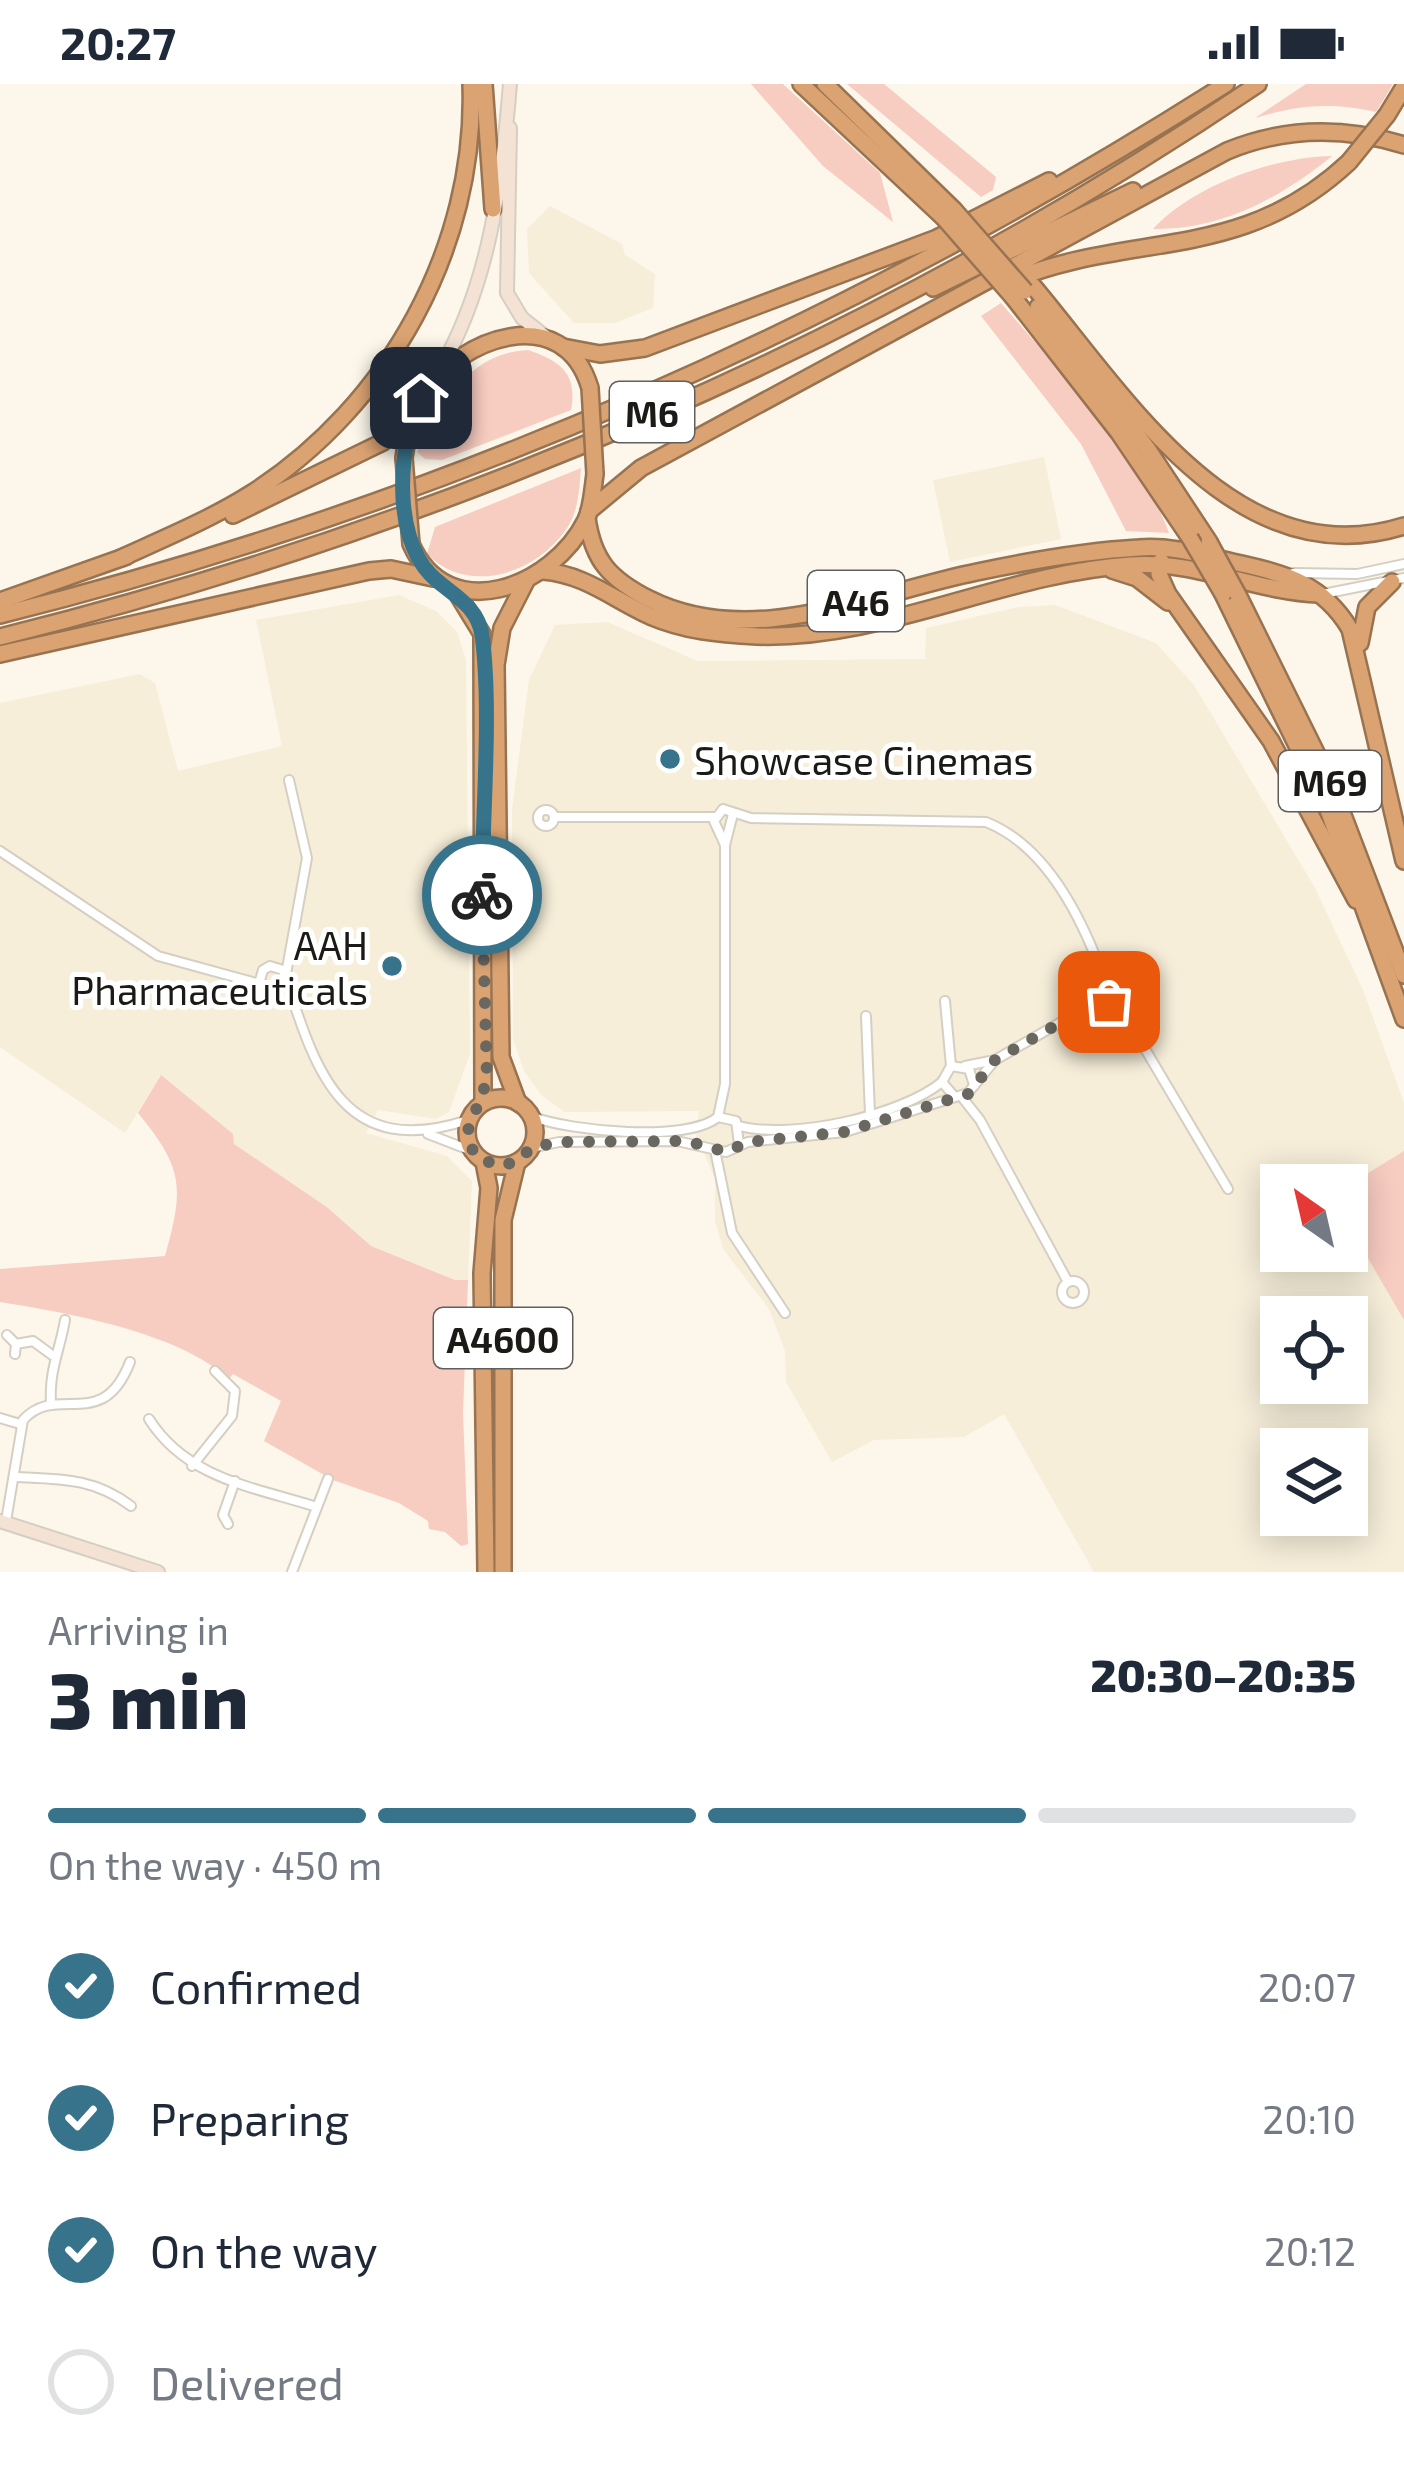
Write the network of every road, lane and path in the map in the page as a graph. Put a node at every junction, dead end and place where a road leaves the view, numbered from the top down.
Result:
1 (471, 84) edge
2 (484, 84) edge
3 (510, 84) edge
4 (801, 84) edge
5 (825, 84) edge
6 (1225, 84) edge
7 (1258, 84) edge
8 (1404, 87) edge
9 (508, 103) junction
10 (1404, 145) edge
11 (1186, 170) junction
12 (493, 209) junction
13 (949, 214) junction
14 (1024, 291) junction
15 (846, 323) junction
16 (546, 338) junction
17 (562, 347) junction
18 (835, 364) junction
19 (430, 385) junction
20 (415, 410) junction
21 (588, 515) junction
22 (1404, 526) edge
23 (1173, 549) junction
24 (121, 558) junction
25 (1404, 564) edge
26 (1160, 565) junction
27 (1094, 569) junction
28 (543, 571) junction
29 (1280, 572) junction
30 (433, 578) junction
31 (1398, 580) edge
32 (526, 581) junction
33 (455, 590) junction
34 (1231, 594) junction
35 (1322, 594) junction
36 (0, 601) edge
37 (1180, 611) junction
38 (0, 615) edge
39 (0, 637) edge
40 (1358, 652) junction
41 (0, 654) edge
42 (289, 780) dead end
43 (548, 793) dead end
44 (546, 809) junction
45 (555, 817) junction
46 (732, 821) junction
47 (717, 822) junction
48 (725, 844) junction
49 (2, 850) edge
50 (1404, 861) edge
51 (1371, 922) junction
52 (289, 945) junction
53 (266, 968) junction
54 (1404, 975) edge
55 (233, 976) junction
56 (285, 980) junction
57 (1109, 984) junction
58 (261, 985) junction
59 (272, 991) junction
60 (946, 1001) dead end
61 (1096, 1002) junction
62 (1118, 1002) junction
63 (866, 1016) dead end
64 (295, 1017) junction
65 (1404, 1019) edge
66 (995, 1060) junction
67 (951, 1066) junction
68 (964, 1066) junction
69 (942, 1082) junction
70 (724, 1084) junction
71 (972, 1088) junction
72 (958, 1096) junction
73 (483, 1102) junction
74 (518, 1103) junction
75 (870, 1114) junction
76 (718, 1117) junction
77 (533, 1118) junction
78 (468, 1120) junction
79 (980, 1120) junction
80 (736, 1122) junction
81 (709, 1125) junction
82 (427, 1134) junction
83 (531, 1148) junction
84 (713, 1148) junction
85 (735, 1148) junction
86 (478, 1156) junction
87 (517, 1162) junction
88 (724, 1176) junction
89 (1228, 1190) dead end
90 (1068, 1282) dead end
91 (785, 1312) dead end
92 (65, 1320) dead end
93 (7, 1335) dead end
94 (52, 1355) junction
95 (130, 1362) dead end
96 (214, 1371) dead end
97 (51, 1405) junction
98 (0, 1418) edge
99 (149, 1419) dead end
100 (20, 1424) junction
101 (192, 1466) junction
102 (17, 1477) junction
103 (328, 1479) dead end
104 (235, 1481) junction
105 (131, 1506) dead end
106 (317, 1508) junction
107 (222, 1519) dead end
108 (3, 1522) edge
109 (120, 1566) edge
110 (158, 1572) edge
111 (292, 1572) edge
112 (486, 1572) edge
113 (503, 1572) edge

1 - 24 highway
2 - 12 highway
3 - 9 main road
4 - 13 highway, M69
5 - 13 highway, M69
6 - 17 highway
6 - 38 highway, M6
7 - 15 highway, M6
8 - 18 highway, bridge
9 - 12 main road
9 - 16 main road
10 - 11 highway
11 - 15 highway
11 - 18 highway
12 - 19 main road
13 - 14 highway, M69, bridge
13 - 14 highway, M69, bridge
14 - 22 highway
14 - 34 highway, M69, bridge
14 - 34 highway, M69, bridge
15 - 39 highway, M6
16 - 17 highway
16 - 19 highway
17 - 21 highway, bridge
18 - 21 highway
19 - 20 highway
20 - 24 highway
20 - 30 highway, bridge
21 - 23 highway, A46
21 - 28 highway
23 - 26 highway
23 - 29 highway, A46
24 - 36 highway
25 - 29 street
26 - 27 highway, A46
26 - 35 highway, A46
26 - 37 highway
27 - 28 highway, A46
27 - 37 highway
28 - 32 highway
29 - 35 highway, A46
30 - 33 highway
30 - 41 highway
31 - 35 street
31 - 40 highway
32 - 33 highway
32 - 74 highway
33 - 73 highway
34 - 51 highway, M69
34 - 54 highway, M69
35 - 40 highway, A46
37 - 51 highway
40 - 50 highway, A46
42 - 52 street
43 - 44 street
44 - 45 street
44 - 45 street
45 - 47 street
46 - 47 street
46 - 47 street
46 - 48 street
46 - 57 street
47 - 48 street
48 - 70 street
49 - 55 street
51 - 65 highway
52 - 53 street
52 - 56 street
53 - 55 street
53 - 56 street
53 - 58 street
55 - 58 street
56 - 59 street
56 - 64 street
57 - 61 street
57 - 62 street
57 - 62 street
58 - 59 street
59 - 64 street
60 - 67 street
61 - 62 street
61 - 66 street
62 - 89 street
63 - 75 street
64 - 82 street
66 - 68 street
66 - 71 street
67 - 68 street
67 - 69 street
68 - 71 street
69 - 72 street
69 - 75 street
70 - 76 street
70 - 80 street
71 - 72 street
71 - 79 street
72 - 79 street
72 - 85 street
73 - 74 highway
73 - 78 highway
74 - 77 highway
75 - 80 street
76 - 80 street
76 - 81 street
77 - 81 street
77 - 83 highway
78 - 82 street
78 - 86 highway
79 - 90 street
80 - 85 street
81 - 84 street
82 - 86 street
83 - 84 street
83 - 87 highway
84 - 85 street
84 - 88 street
85 - 88 street
86 - 87 highway
86 - 112 highway, A4600
87 - 113 highway, A4600
88 - 91 street
92 - 94 street
93 - 94 street
94 - 97 street
95 - 97 street
96 - 101 street
97 - 100 street
98 - 100 street
99 - 101 street
100 - 102 street
101 - 104 street
102 - 105 street
102 - 108 street
103 - 106 street
104 - 106 street
104 - 107 street
106 - 111 street
108 - 109 main road
109 - 110 main road

